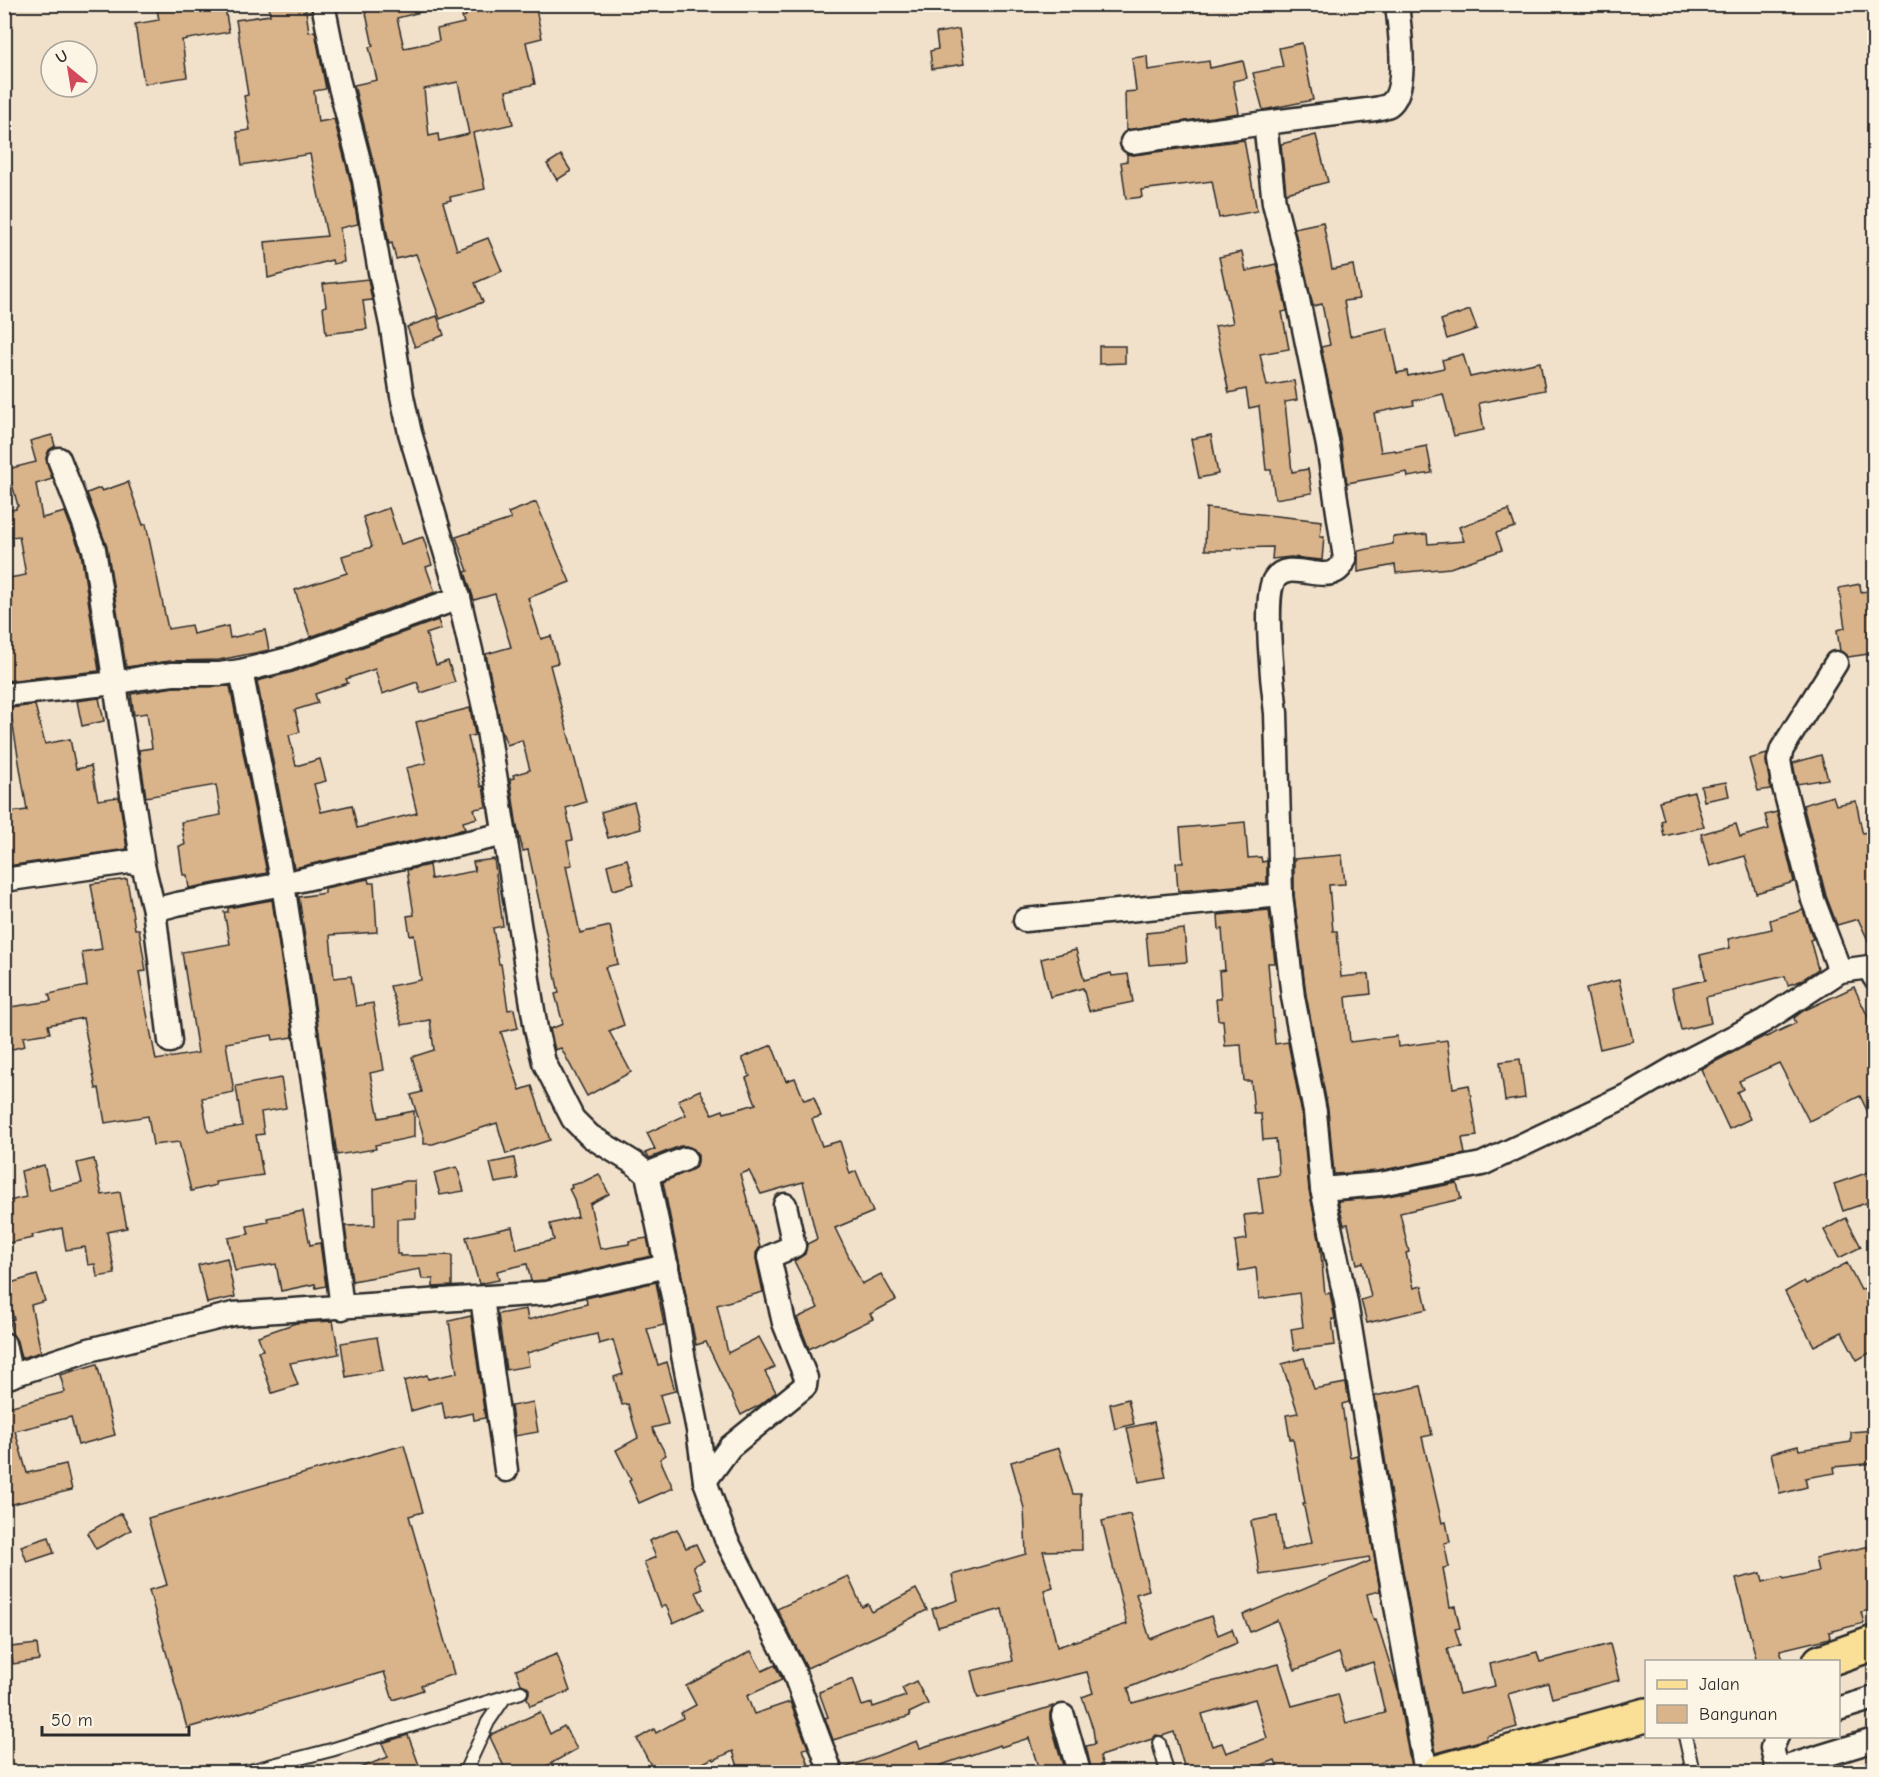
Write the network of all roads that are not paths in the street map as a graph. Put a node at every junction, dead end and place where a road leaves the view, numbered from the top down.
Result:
1 (323, 4) edge
2 (1397, 4) edge
3 (1265, 123) junction
4 (1132, 142) dead end
5 (59, 459) dead end
6 (459, 597) junction
7 (1836, 663) dead end
8 (241, 671) junction
9 (115, 683) junction
10 (4, 695) edge
11 (505, 834) junction
12 (143, 865) junction
13 (4, 880) edge
14 (283, 884) junction
15 (1281, 895) junction
16 (154, 910) junction
17 (1025, 920) dead end
18 (1873, 969) edge
19 (1840, 971) junction
20 (170, 1041) dead end
21 (685, 1160) dead end
22 (647, 1174) junction
23 (1322, 1189) junction
24 (785, 1205) dead end
25 (667, 1266) junction
26 (482, 1298) junction
27 (342, 1308) junction
28 (4, 1344) edge
29 (8, 1377) edge
30 (506, 1470) dead end
31 (705, 1481) junction
32 (1875, 1643) edge
33 (1826, 1660) edge
34 (521, 1692) dead end
35 (505, 1697) junction
36 (1875, 1698) edge
37 (1840, 1709) edge
38 (1062, 1716) dead end
39 (1645, 1716) edge
40 (1685, 1738) edge
41 (1777, 1738) edge
42 (1875, 1740) edge
43 (1159, 1743) dead end
44 (1778, 1771) edge
45 (1439, 1772) edge
46 (246, 1773) edge
47 (465, 1773) edge
48 (831, 1773) edge
49 (1079, 1773) edge
50 (1167, 1773) edge
51 (1693, 1773) edge

1 - 6 street
2 - 3 street
3 - 4 street
3 - 15 street
5 - 9 street
6 - 8 street
6 - 11 street
7 - 19 street
8 - 9 street
8 - 14 street
9 - 10 street
9 - 12 street
11 - 14 street
11 - 22 street
12 - 13 street
12 - 16 street
14 - 16 street
14 - 27 street
15 - 17 street
15 - 23 street
16 - 20 street
18 - 19 street
19 - 23 street
21 - 22 street
22 - 25 street
23 - 45 street
24 - 31 street
25 - 26 street
25 - 31 street
26 - 27 street
26 - 30 street
27 - 29 street
28 - 29 street
31 - 48 street
32 - 33 main road
34 - 35 lane
35 - 46 lane
35 - 47 lane
36 - 37 street
38 - 49 street
39 - 45 main road
40 - 51 lane
41 - 44 street
42 - 44 street
43 - 50 lane

